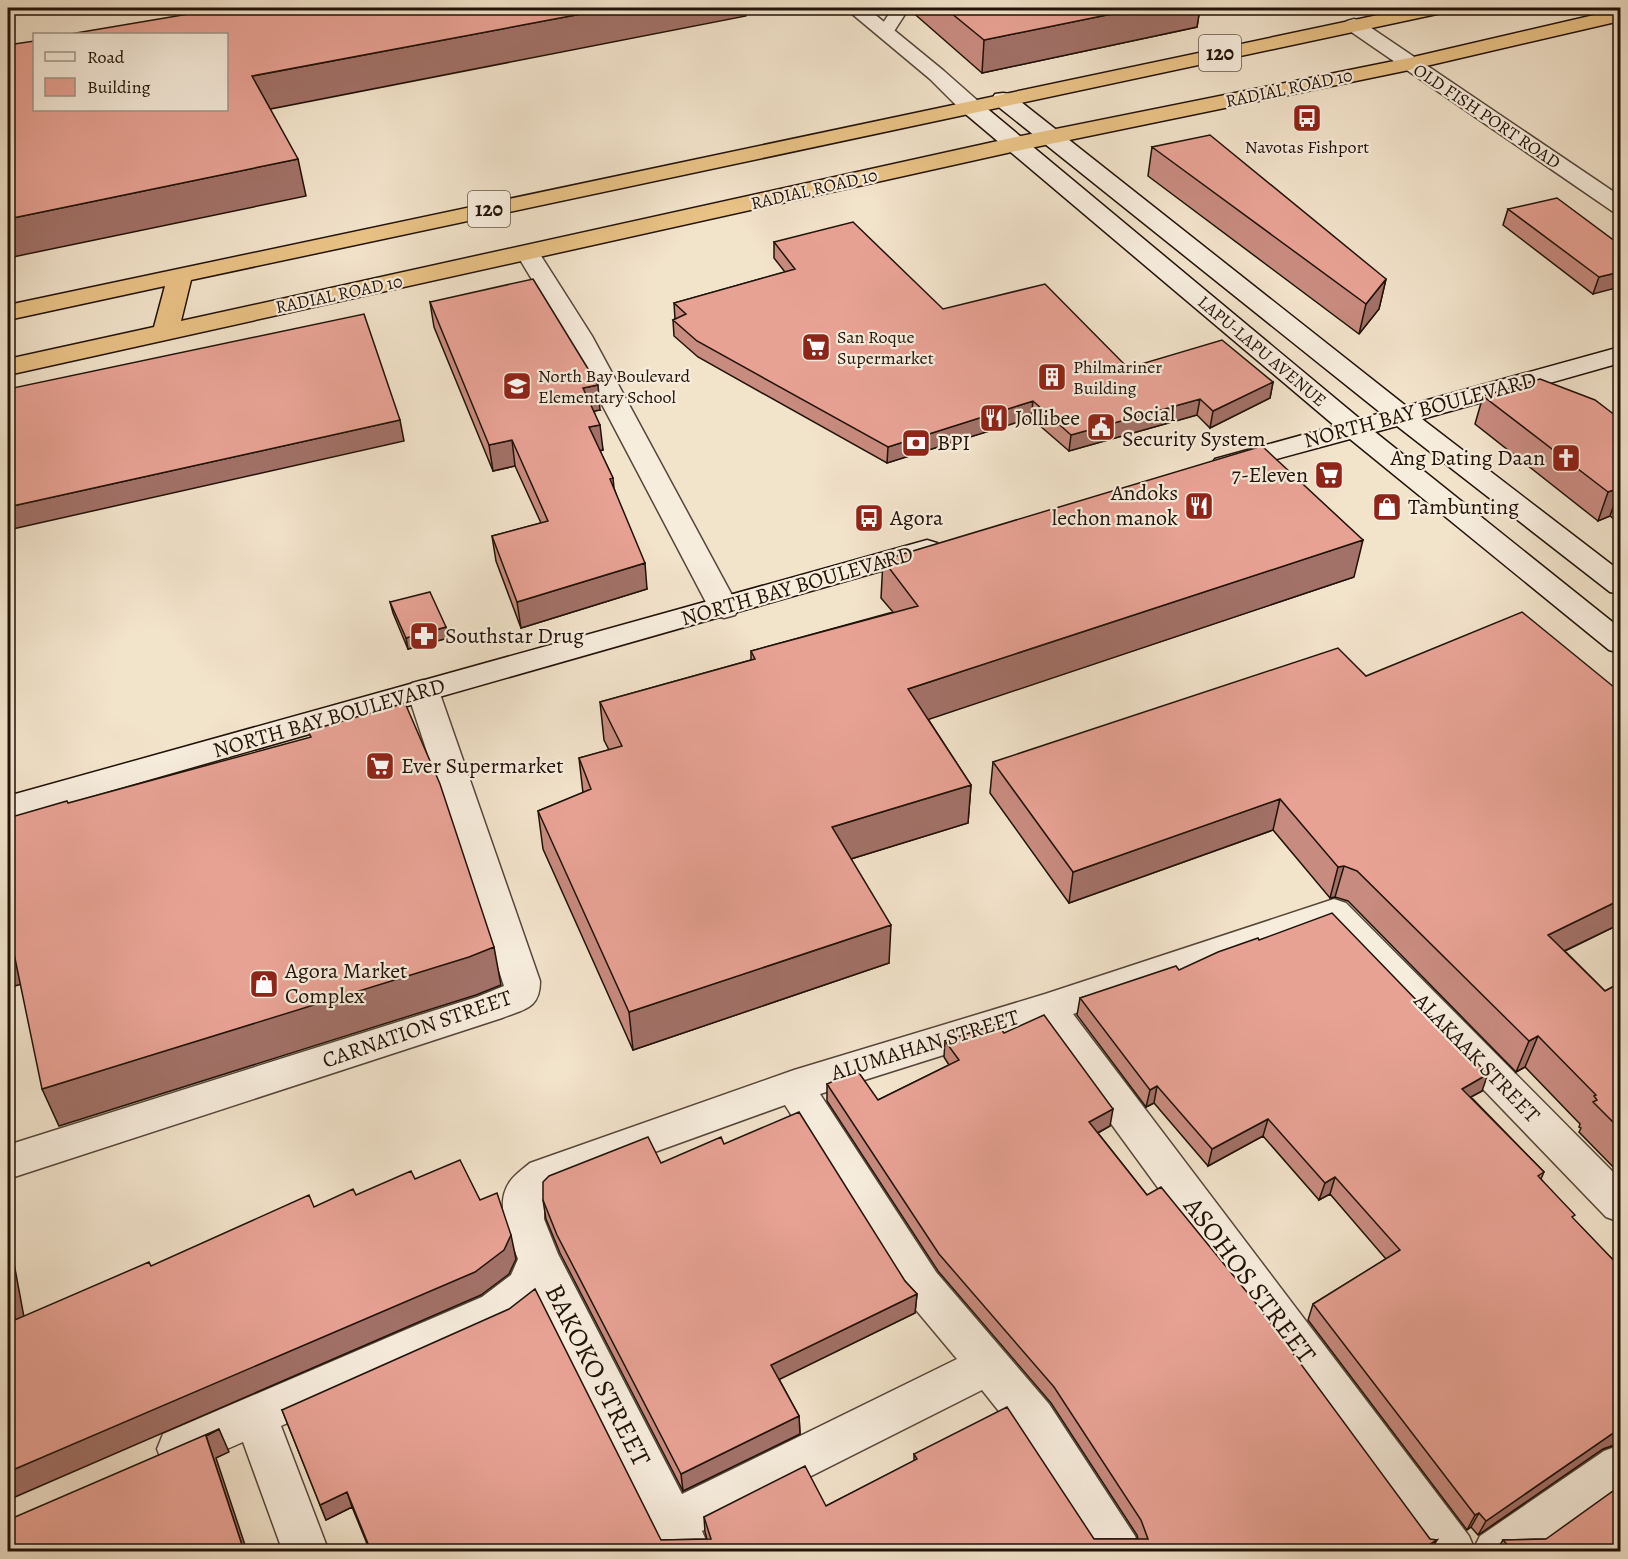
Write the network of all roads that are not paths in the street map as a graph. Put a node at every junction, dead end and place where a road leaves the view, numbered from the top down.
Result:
1 (855, 8) edge
2 (901, 8) edge
3 (1437, 8) edge
4 (1620, 15) edge
5 (1354, 26) junction
6 (885, 32) junction
7 (1409, 64) junction
8 (937, 75) junction
9 (1003, 99) junction
10 (970, 106) junction
11 (1049, 138) junction
12 (1016, 144) junction
13 (1620, 206) edge
14 (528, 252) junction
15 (180, 275) junction
16 (8, 312) edge
17 (165, 333) junction
18 (1620, 355) edge
19 (8, 367) edge
20 (1400, 415) junction
21 (1354, 428) junction
22 (1194, 473) edge
23 (955, 541) edge
24 (1620, 585) edge
25 (724, 608) junction
26 (1620, 643) edge
27 (423, 691) junction
28 (8, 808) edge
29 (1334, 912) joint
30 (1047, 1008) junction
31 (794, 1086) junction
32 (8, 1162) edge
33 (524, 1194) joint
34 (1620, 1205) edge
35 (539, 1259) junction
36 (989, 1365) junction
37 (255, 1415) junction
38 (147, 1463) edge
39 (1620, 1466) edge
40 (681, 1537) edge
41 (306, 1551) edge
42 (1119, 1551) edge
43 (1453, 1551) edge
44 (1496, 1551) edge

1 - 6 street, LAPU-LAPU AVENUE
2 - 6 lane
3 - 5 highway, 120
4 - 7 highway, RADIAL ROAD 10 / 120
5 - 7 street, OLD FISH PORT ROAD
5 - 9 highway, 120
6 - 8 street, LAPU-LAPU AVENUE
7 - 11 highway, RADIAL ROAD 10 / 120
7 - 13 street, OLD FISH PORT ROAD
8 - 9 street, LAPU-LAPU AVENUE
8 - 10 street, LAPU-LAPU AVENUE
9 - 10 highway, 120
9 - 11 street, LAPU-LAPU AVENUE
10 - 12 street, LAPU-LAPU AVENUE
10 - 15 highway, 120
11 - 12 highway, RADIAL ROAD 10 / 120
11 - 20 street, LAPU-LAPU AVENUE
12 - 14 highway, RADIAL ROAD 10 / 120
12 - 21 street, LAPU-LAPU AVENUE
14 - 17 highway, RADIAL ROAD 10 / 120
14 - 25 street
15 - 16 highway, 120
15 - 17 highway
17 - 19 highway, RADIAL ROAD 10 / 120
18 - 20 street, NORTH BAY BOULEVARD
20 - 21 street, NORTH BAY BOULEVARD
20 - 24 street, LAPU-LAPU AVENUE
21 - 22 street, NORTH BAY BOULEVARD
21 - 26 street, LAPU-LAPU AVENUE
23 - 25 street, NORTH BAY BOULEVARD
25 - 27 street, NORTH BAY BOULEVARD
27 - 28 street, NORTH BAY BOULEVARD
27 - 32 street, CARNATION STREET
29 - 30 street, ALUMAHAN STREET
29 - 34 street, ALAKAAK STREET
30 - 31 street, ALUMAHAN STREET
30 - 43 street, ASOHOS STREET
31 - 33 street, ALUMAHAN STREET
31 - 36 street
33 - 35 street, BAKOKO STREET
35 - 37 street
35 - 40 street, BAKOKO STREET
36 - 40 street
36 - 42 street
37 - 38 street
37 - 41 street
39 - 44 street

